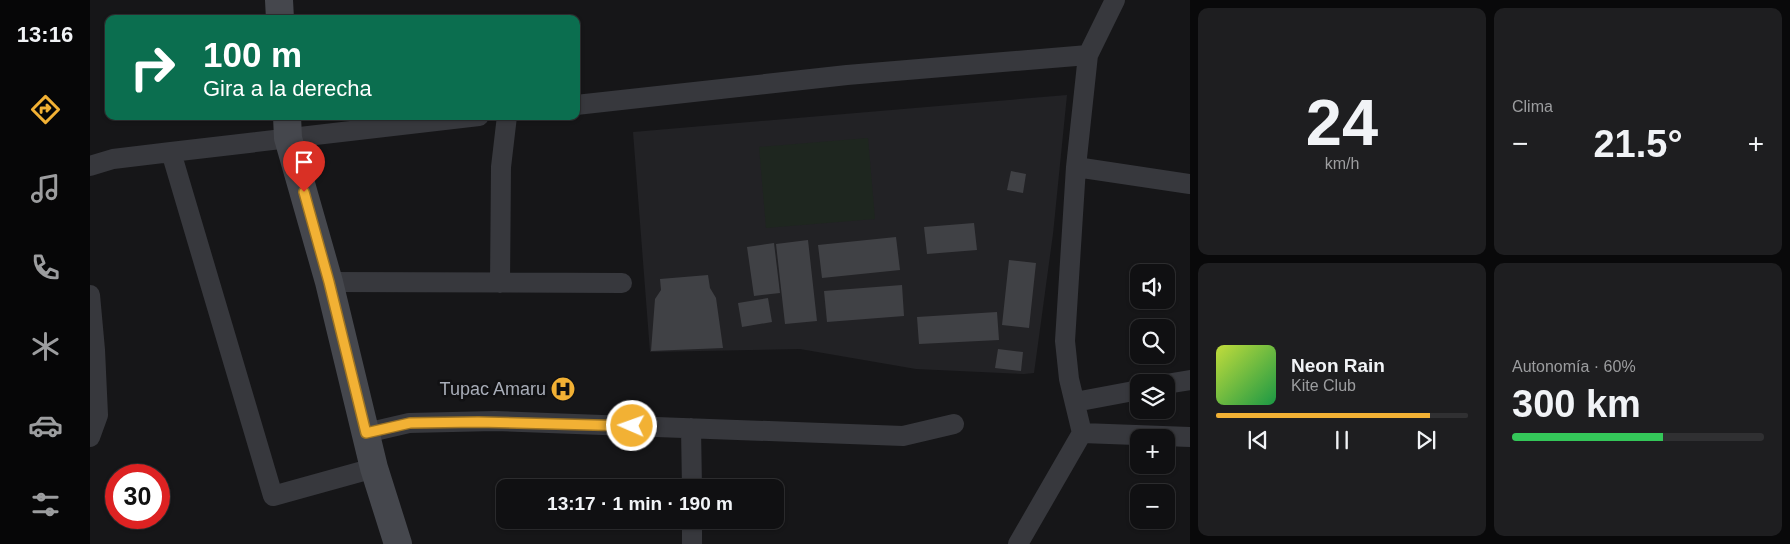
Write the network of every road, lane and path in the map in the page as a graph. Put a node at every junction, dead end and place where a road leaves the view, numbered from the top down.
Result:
1 (279, 0) edge
2 (1115, 0) edge
3 (280, 15) edge
4 (1088, 55) junction
5 (580, 105) edge
6 (410, 120) edge
7 (507, 120) edge
8 (288, 127) edge
9 (171, 152) junction
10 (90, 166) edge
11 (1076, 167) junction
12 (1190, 184) edge
13 (329, 282) junction
14 (622, 282) dead end
15 (500, 283) junction
16 (90, 295) edge
17 (1190, 380) edge
18 (1175, 382) edge
19 (1130, 392) edge
20 (1075, 402) junction
21 (954, 424) dead end
22 (691, 428) junction
23 (366, 433) junction
24 (1082, 433) junction
25 (90, 437) edge
26 (1190, 437) edge
27 (374, 468) junction
28 (692, 479) edge
29 (692, 529) edge
30 (398, 544) edge
31 (692, 544) edge
32 (1018, 544) edge

1 - 3 street
2 - 4 street
4 - 5 street
4 - 11 street
6 - 8 street
7 - 15 street
8 - 9 street
8 - 13 street
9 - 10 street
9 - 27 street
11 - 12 street
11 - 20 street
13 - 15 street
13 - 23 street
14 - 15 street
16 - 25 street
17 - 18 street
19 - 20 street
20 - 24 street
21 - 22 street
22 - 23 street
22 - 28 street
23 - 27 street
24 - 26 street
24 - 32 street
27 - 30 street
29 - 31 street

